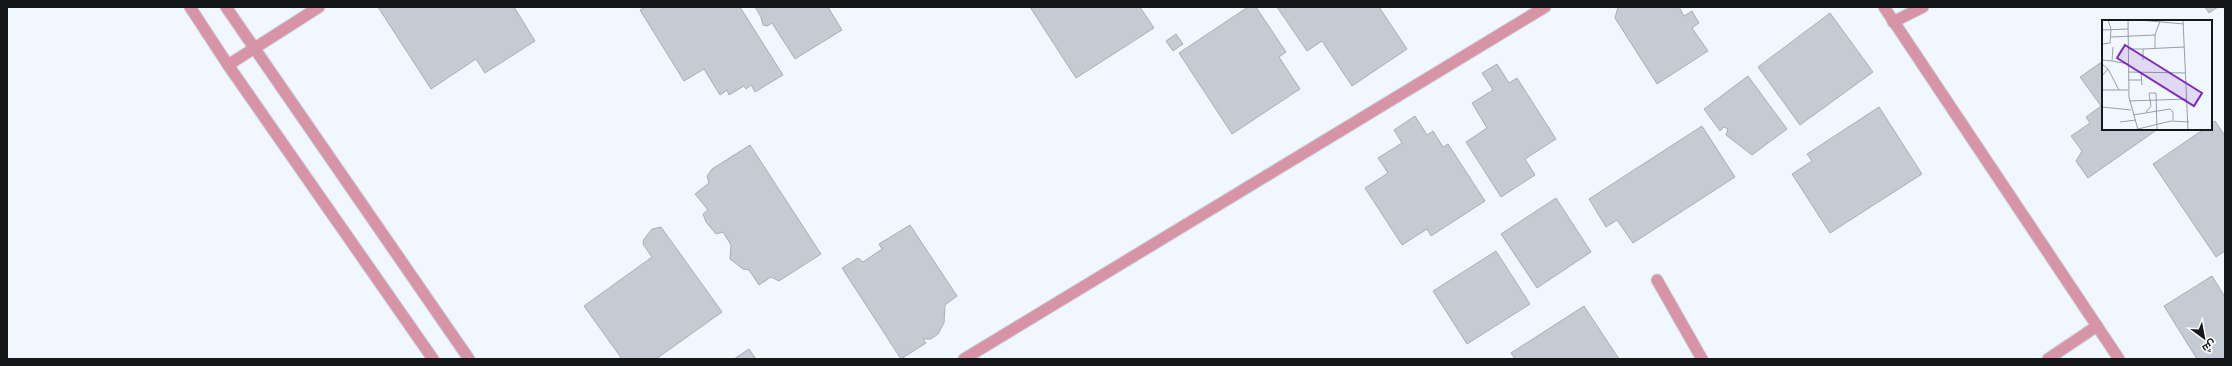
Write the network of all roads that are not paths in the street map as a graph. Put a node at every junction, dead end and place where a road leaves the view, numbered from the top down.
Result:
1 (190, 7) edge
2 (226, 7) edge
3 (319, 7) edge
4 (1545, 7) edge
5 (1884, 7) edge
6 (1923, 7) edge
7 (1893, 22) junction
8 (254, 49) junction
9 (228, 65) junction
10 (1657, 280) dead end
11 (2097, 326) junction
12 (433, 359) edge
13 (469, 359) edge
14 (964, 359) edge
15 (1702, 359) edge
16 (2048, 359) edge
17 (2119, 359) edge

1 - 9 street
2 - 8 street
3 - 8 street
4 - 14 street
5 - 7 street
6 - 7 street
7 - 11 street
8 - 9 street
8 - 13 street
9 - 12 street
10 - 15 street
11 - 16 street
11 - 17 street

